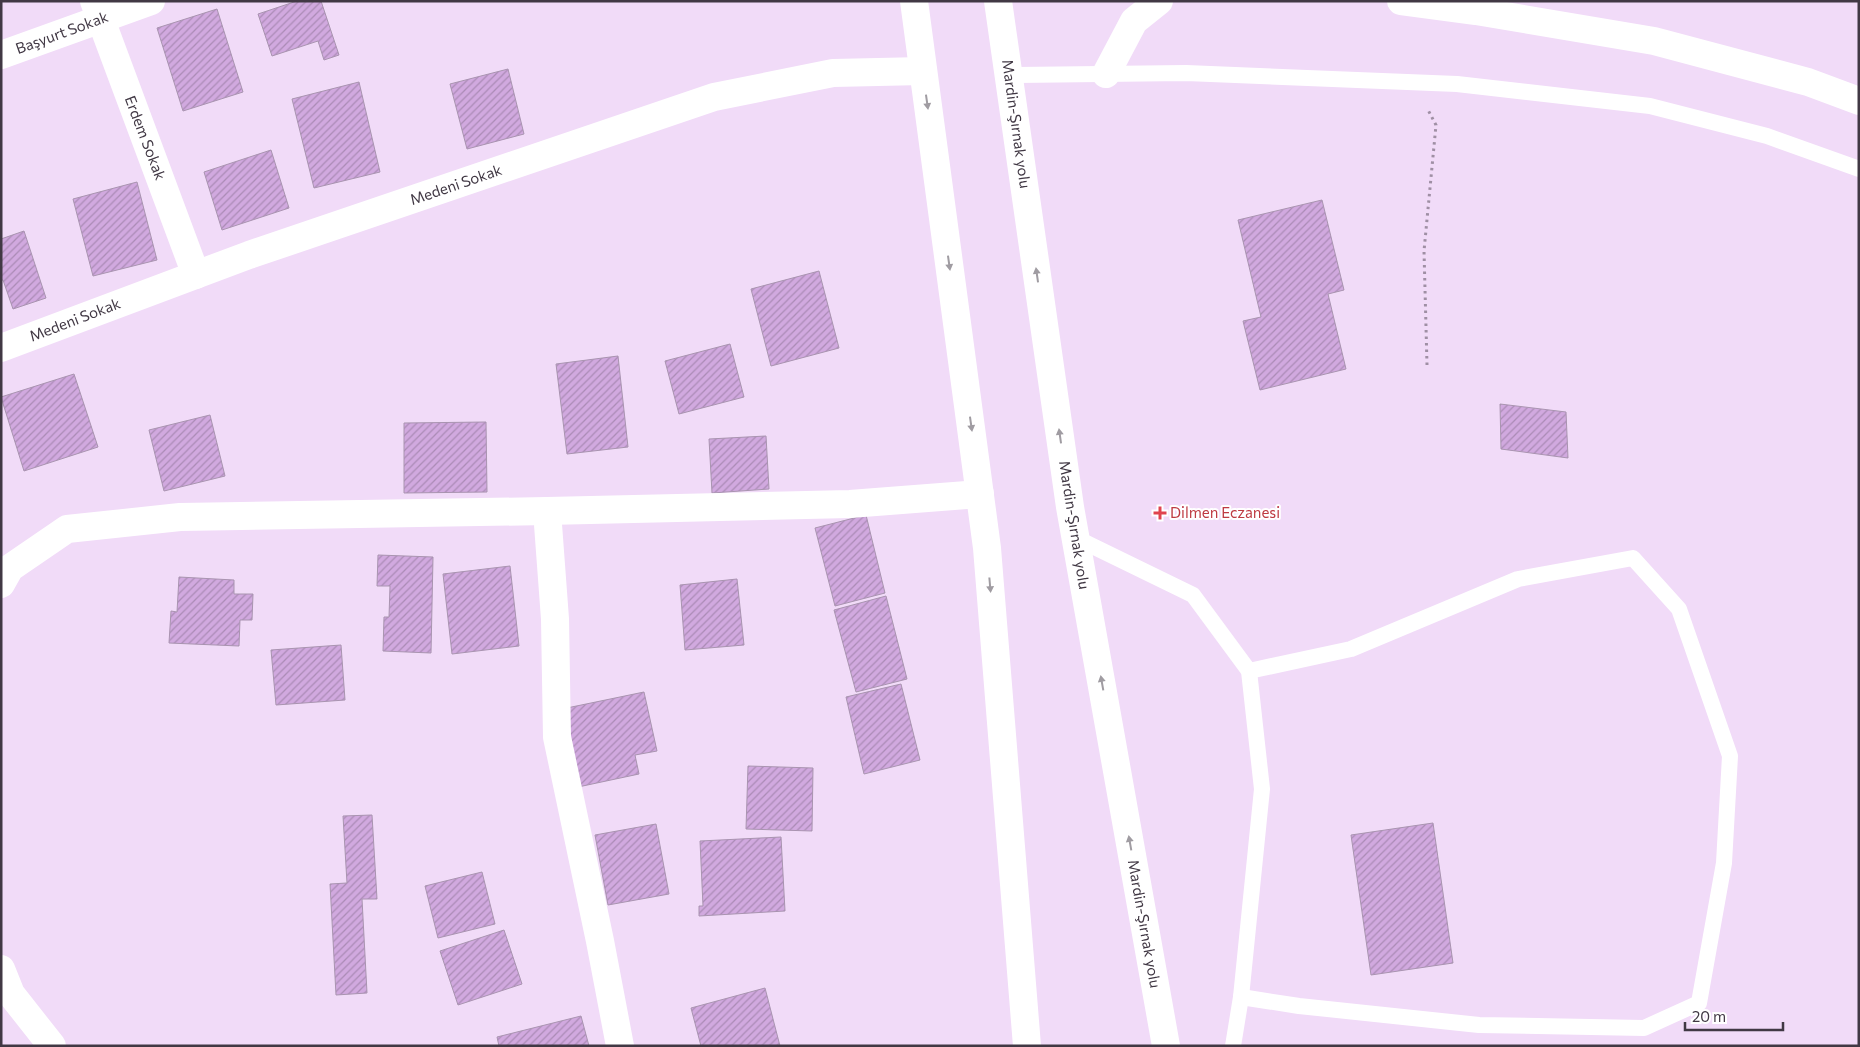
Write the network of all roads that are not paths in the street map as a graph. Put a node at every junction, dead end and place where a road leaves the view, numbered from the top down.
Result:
1 (151, 1) edge
2 (914, 1) edge
3 (998, 1) edge
4 (1159, 1) edge
5 (1400, 1) edge
6 (97, 10) edge
7 (1, 55) edge
8 (923, 72) junction
9 (1106, 74) junction
10 (1009, 75) junction
11 (1859, 101) edge
12 (1859, 169) edge
13 (196, 275) junction
14 (1, 348) edge
15 (980, 494) junction
16 (547, 511) junction
17 (1076, 538) junction
18 (1, 584) edge
19 (1250, 672) junction
20 (1, 969) edge
21 (1241, 997) junction
22 (52, 1046) edge
23 (620, 1046) edge
24 (1027, 1046) edge
25 (1166, 1046) edge
26 (1233, 1046) edge

1 - 6 main road, Başyurt Sokak
2 - 8 main road
3 - 10 main road, Mardin-Şırnak yolu
4 - 9 main road
5 - 11 main road
6 - 7 main road, Başyurt Sokak
6 - 13 main road, Erdem Sokak
8 - 13 main road, Medeni Sokak
8 -> 15 main road
9 - 10 lane
9 - 12 lane
17 -> 10 main road, Mardin-Şırnak yolu
13 - 14 main road, Medeni Sokak
15 - 16 main road
15 -> 24 main road
16 - 18 main road
16 - 23 main road
17 - 19 lane
25 -> 17 main road, Mardin-Şırnak yolu
19 - 21 lane
19 - 21 lane
20 - 22 main road
21 - 26 lane

